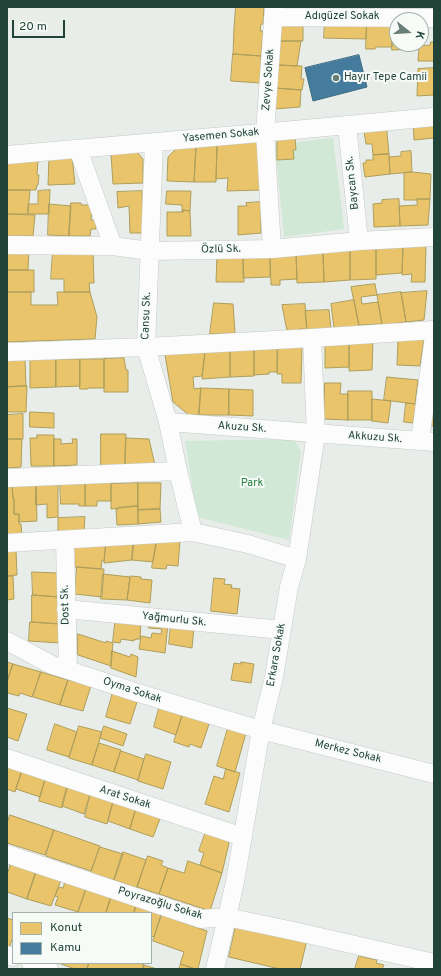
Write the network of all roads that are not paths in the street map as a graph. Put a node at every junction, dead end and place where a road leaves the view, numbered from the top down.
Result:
1 (274, 12) edge
2 (434, 18) edge
3 (434, 116) edge
4 (347, 125) junction
5 (265, 132) junction
6 (154, 142) junction
7 (78, 149) junction
8 (7, 155) edge
9 (434, 236) edge
10 (359, 240) junction
11 (7, 245) edge
12 (113, 246) junction
13 (272, 249) junction
14 (149, 250) junction
15 (434, 330) edge
16 (434, 336) edge
17 (312, 338) junction
18 (146, 347) junction
19 (7, 352) edge
20 (168, 422) junction
21 (316, 434) junction
22 (427, 442) edge
23 (178, 471) junction
24 (7, 478) edge
25 (193, 532) junction
26 (65, 540) junction
27 (7, 543) edge
28 (297, 559) junction
29 (66, 609) junction
30 (282, 630) junction
31 (7, 642) edge
32 (68, 670) junction
33 (261, 730) junction
34 (7, 758) edge
35 (434, 774) edge
36 (243, 837) junction
37 (7, 854) edge
38 (227, 917) junction
39 (434, 963) edge
40 (34, 964) edge
41 (49, 969) edge
42 (215, 969) edge

1 - 2 street, Adıgüzel Sokak
1 - 5 street, Zevye Sokak
3 - 4 street, Yasemen Sokak
4 - 5 street, Yasemen Sokak
4 - 10 street, Baycan Sk.
5 - 6 street, Yasemen Sokak
5 - 13 street, Zevye Sokak
6 - 7 street, Yasemen Sokak
6 - 14 street, Cansu Sk.
7 - 8 street, Yasemen Sokak
7 - 12 street
9 - 10 street, Özlü Sk.
10 - 13 street, Özlü Sk.
11 - 12 street, Özlü Sk.
12 - 14 street, Özlü Sk.
13 - 14 street, Özlü Sk.
14 - 18 street, Cansu Sk.
15 - 17 street
16 - 22 street
17 - 18 street
17 - 21 street, Erkara Sokak
18 - 19 street
18 - 20 street, Cansu Sk.
20 - 21 street, Akuzu Sk.
20 - 23 street, Cansu Sk.
21 - 22 street, Akkuzu Sk.
21 - 28 street, Erkara Sokak
23 - 24 street
23 - 25 street, Cansu Sk.
25 - 26 street
25 - 28 street
26 - 27 street
26 - 29 street, Dost Sk.
28 - 30 street, Erkara Sokak
29 - 30 street, Yağmurlu Sk.
29 - 32 street, Dost Sk.
30 - 33 street, Erkara Sokak
31 - 32 street, Oyma Sokak
32 - 33 street, Oyma Sokak
33 - 35 street, Merkez Sokak
33 - 36 street, Erkara Sokak
34 - 36 street, Arat Sokak
36 - 38 street, Erkara Sokak
37 - 38 street, Poyrazoğlu Sokak
38 - 39 street, Poyrazoğlu Sokak
38 - 42 street, Erkara Sokak
40 - 41 street

